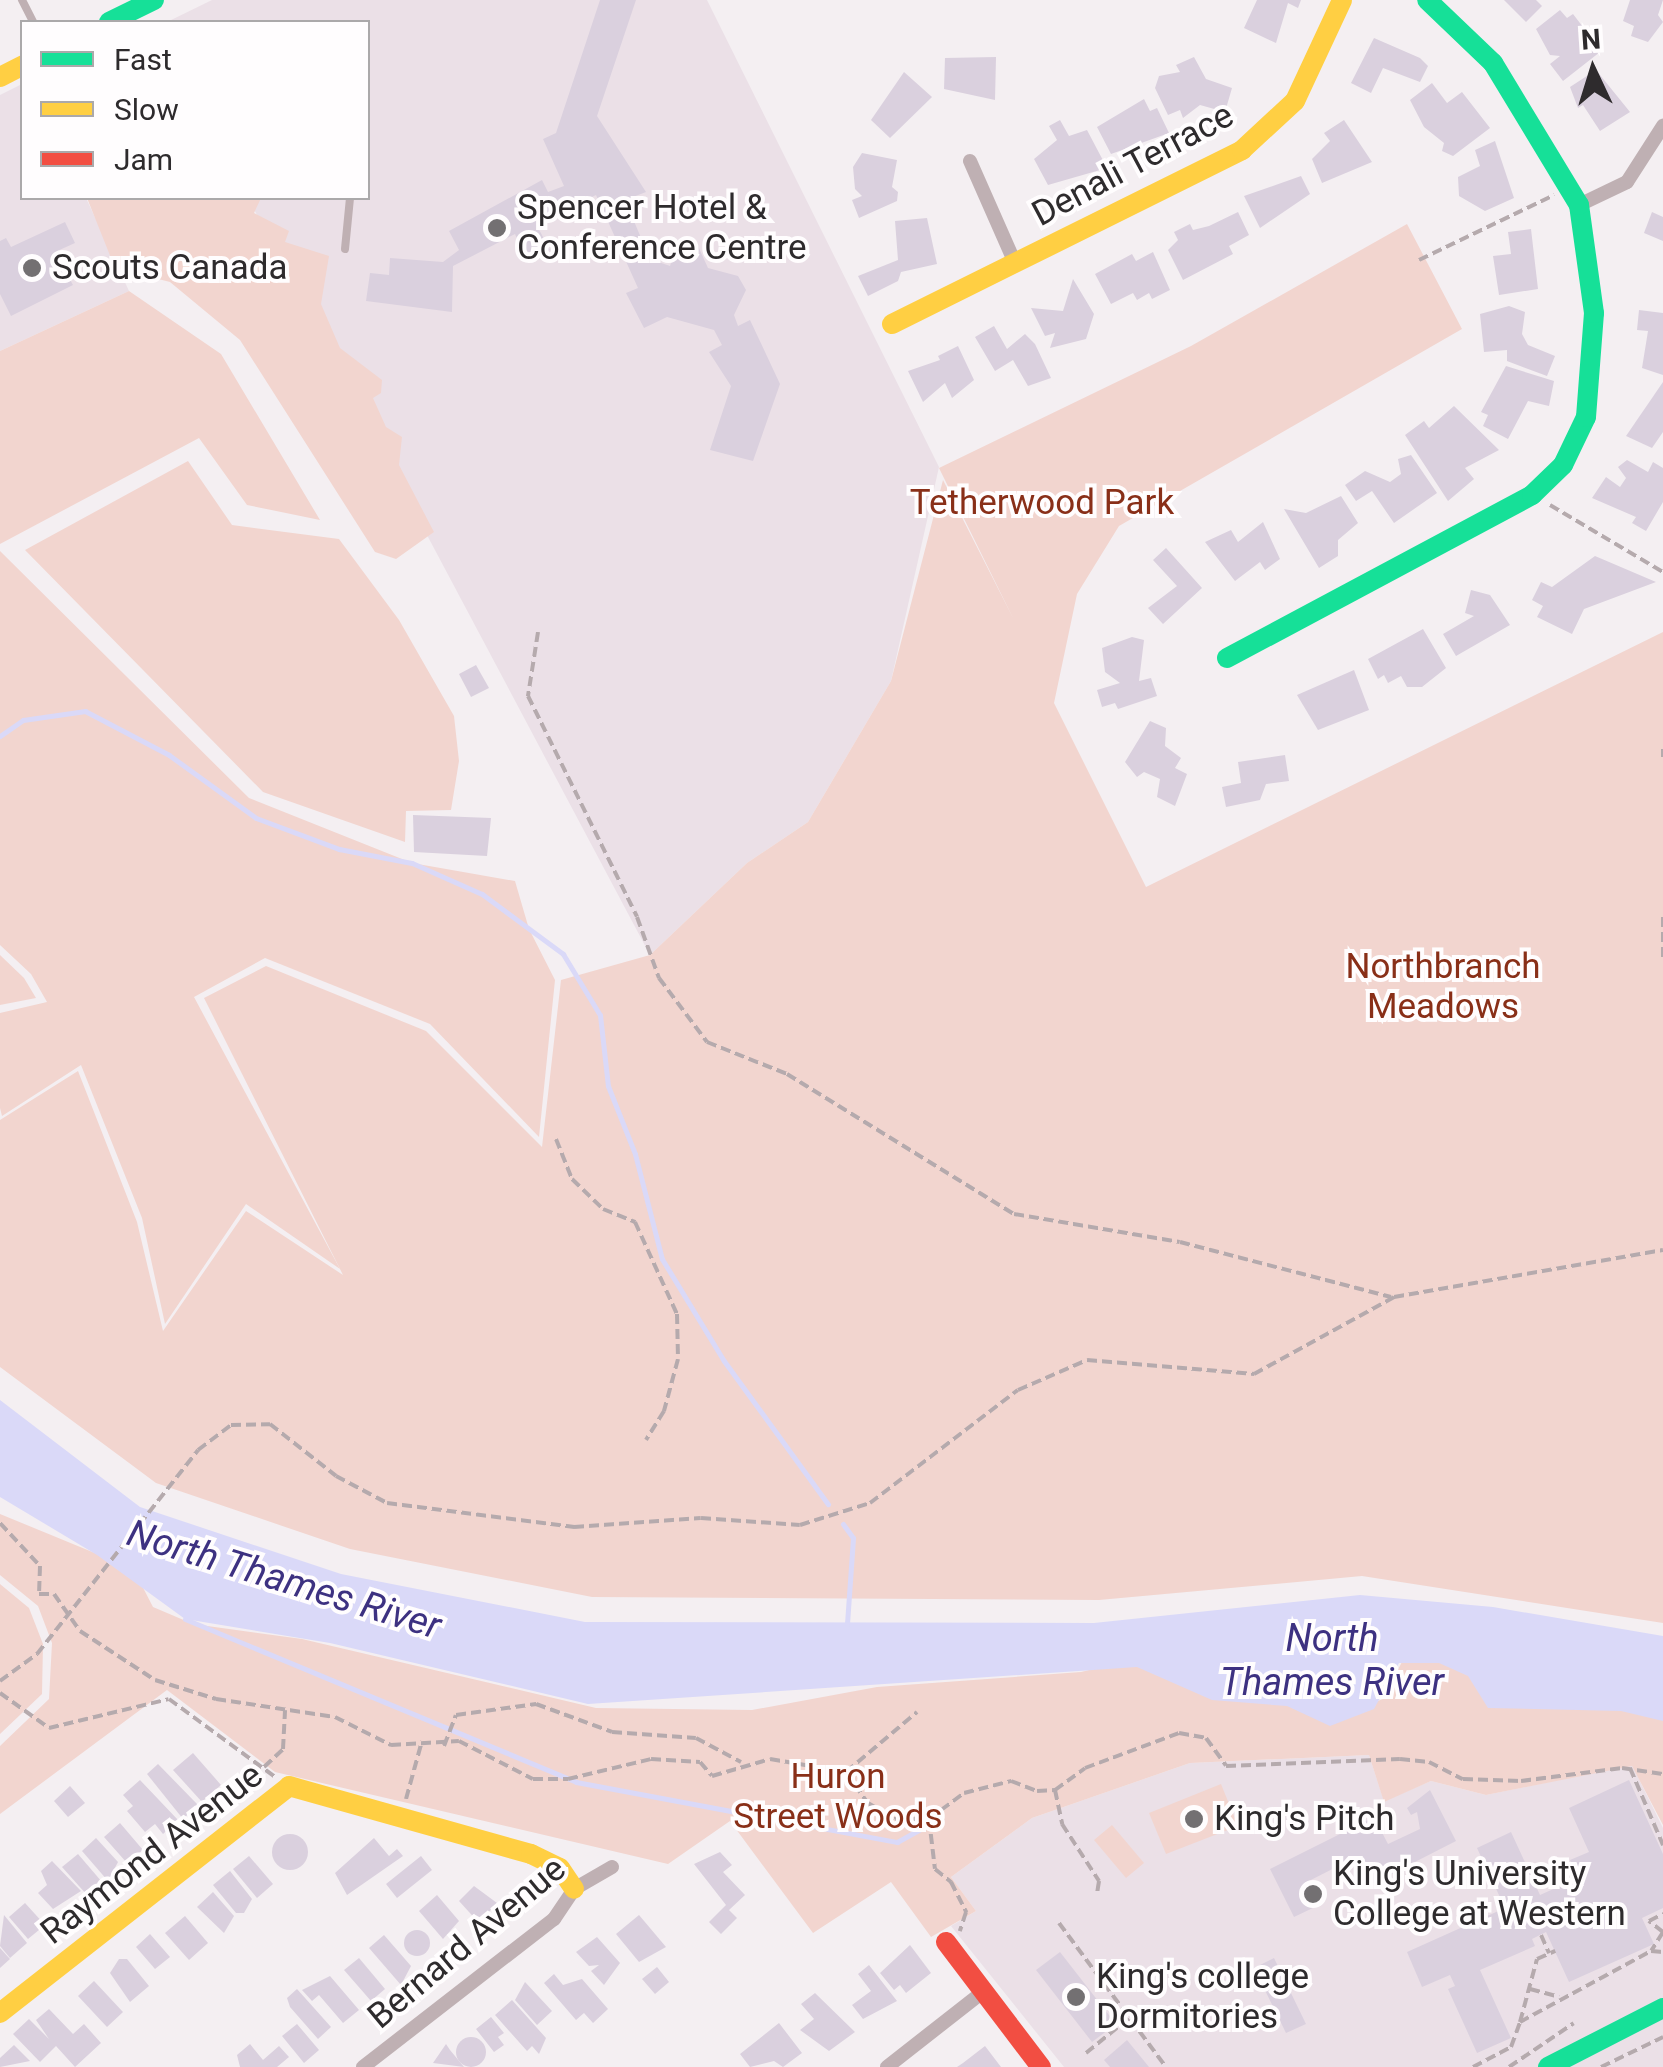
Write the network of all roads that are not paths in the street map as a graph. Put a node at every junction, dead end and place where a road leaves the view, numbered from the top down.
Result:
1 (154, 0) edge
2 (1342, 0) edge
3 (1426, 0) edge
4 (113, 20) edge
5 (1663, 126) edge
6 (970, 161) dead end
7 (1574, 196) junction
8 (350, 200) edge
9 (345, 248) dead end
10 (1015, 263) junction
11 (892, 324) dead end
12 (1227, 658) dead end
13 (612, 1867) dead end
14 (574, 1888) junction
15 (946, 1942) road end
16 (980, 1994) junction
17 (1663, 2008) edge
18 (0, 2013) edge
19 (363, 2067) edge
20 (886, 2067) edge
21 (1041, 2067) edge
22 (1548, 2067) edge

1 - 4 street
2 - 10 street, Denali Terrace
3 - 7 street
5 - 7 street
6 - 10 street
7 - 12 street
8 - 9 lane
10 - 11 street, Denali Terrace
13 - 14 street, Bernard Avenue
14 - 18 street, Raymond Avenue
14 - 19 street, Bernard Avenue
15 - 16 street
16 - 20 street
16 - 21 street
17 - 22 street

